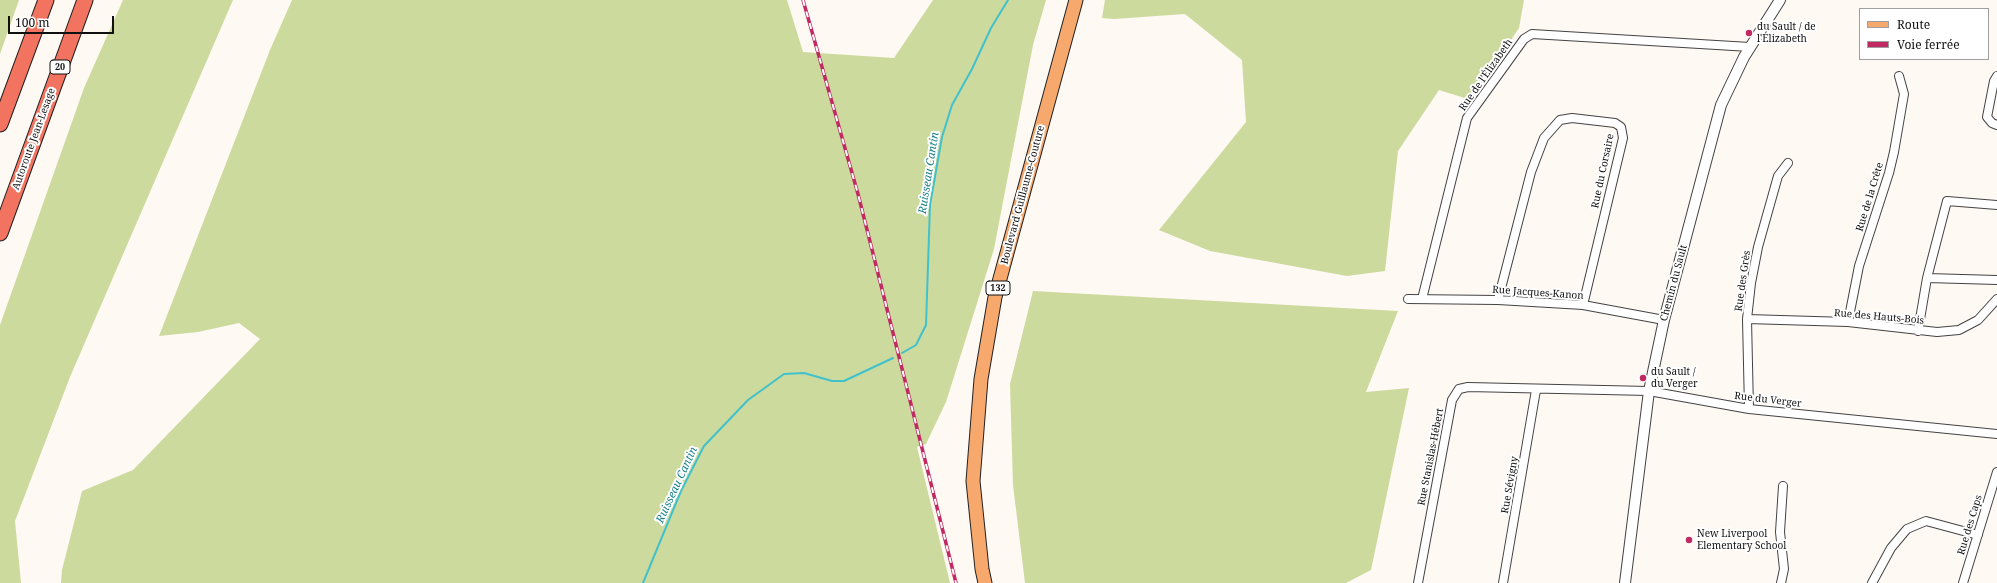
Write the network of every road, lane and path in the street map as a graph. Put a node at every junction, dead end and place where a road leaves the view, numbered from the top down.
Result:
1 (46, 0) edge
2 (85, 0) edge
3 (1076, 0) edge
4 (1780, 0) edge
5 (1750, 47) junction
6 (1899, 76) dead end
7 (1997, 76) edge
8 (0, 124) edge
9 (1997, 125) edge
10 (1788, 163) dead end
11 (1997, 205) edge
12 (0, 233) edge
13 (1927, 278) junction
14 (1997, 280) edge
15 (1408, 299) dead end
16 (1422, 299) junction
17 (1498, 300) junction
18 (1997, 300) edge
19 (1583, 305) junction
20 (1748, 319) junction
21 (1664, 320) junction
22 (1848, 322) junction
23 (1918, 331) junction
24 (1536, 390) junction
25 (1649, 391) junction
26 (1749, 409) junction
27 (1997, 434) edge
28 (1997, 472) edge
29 (1783, 486) dead end
30 (1978, 535) junction
31 (985, 583) edge
32 (1418, 583) edge
33 (1503, 583) edge
34 (1625, 583) edge
35 (1781, 583) edge
36 (1872, 583) edge
37 (1962, 583) edge

1 - 8 highway
2 - 12 highway, Autoroute Jean-Lesage / 20
3 - 31 main road, Boulevard Guillaume-Couture / 132
4 - 5 street, Chemin du Sault
5 - 16 street, Rue de l'Élizabeth
5 - 21 street, Chemin du Sault
6 - 22 street, Rue de la Crête
7 - 9 street
10 - 20 street, Rue des Grès
11 - 13 street
13 - 14 street
13 - 23 street
15 - 16 street, Rue Jacques-Kanon
16 - 17 street, Rue Jacques-Kanon
17 - 19 street, Rue Jacques-Kanon
17 - 19 street, Rue du Corsaire
18 - 23 street, Rue des Hauts-Bois
19 - 21 street, Rue Jacques-Kanon
20 - 22 street, Rue des Hauts-Bois
20 - 26 street, Rue des Grès
21 - 25 street, Chemin du Sault
22 - 23 street, Rue des Hauts-Bois
24 - 25 street, Rue du Verger
24 - 32 street, Rue Stanislas-Hébert
24 - 33 street, Rue Sévigny
25 - 26 street, Rue du Verger
25 - 34 street, Chemin du Sault
26 - 27 street, Rue du Verger
28 - 30 street, Rue des Caps
29 - 35 street
30 - 36 street
30 - 37 street, Rue des Caps

